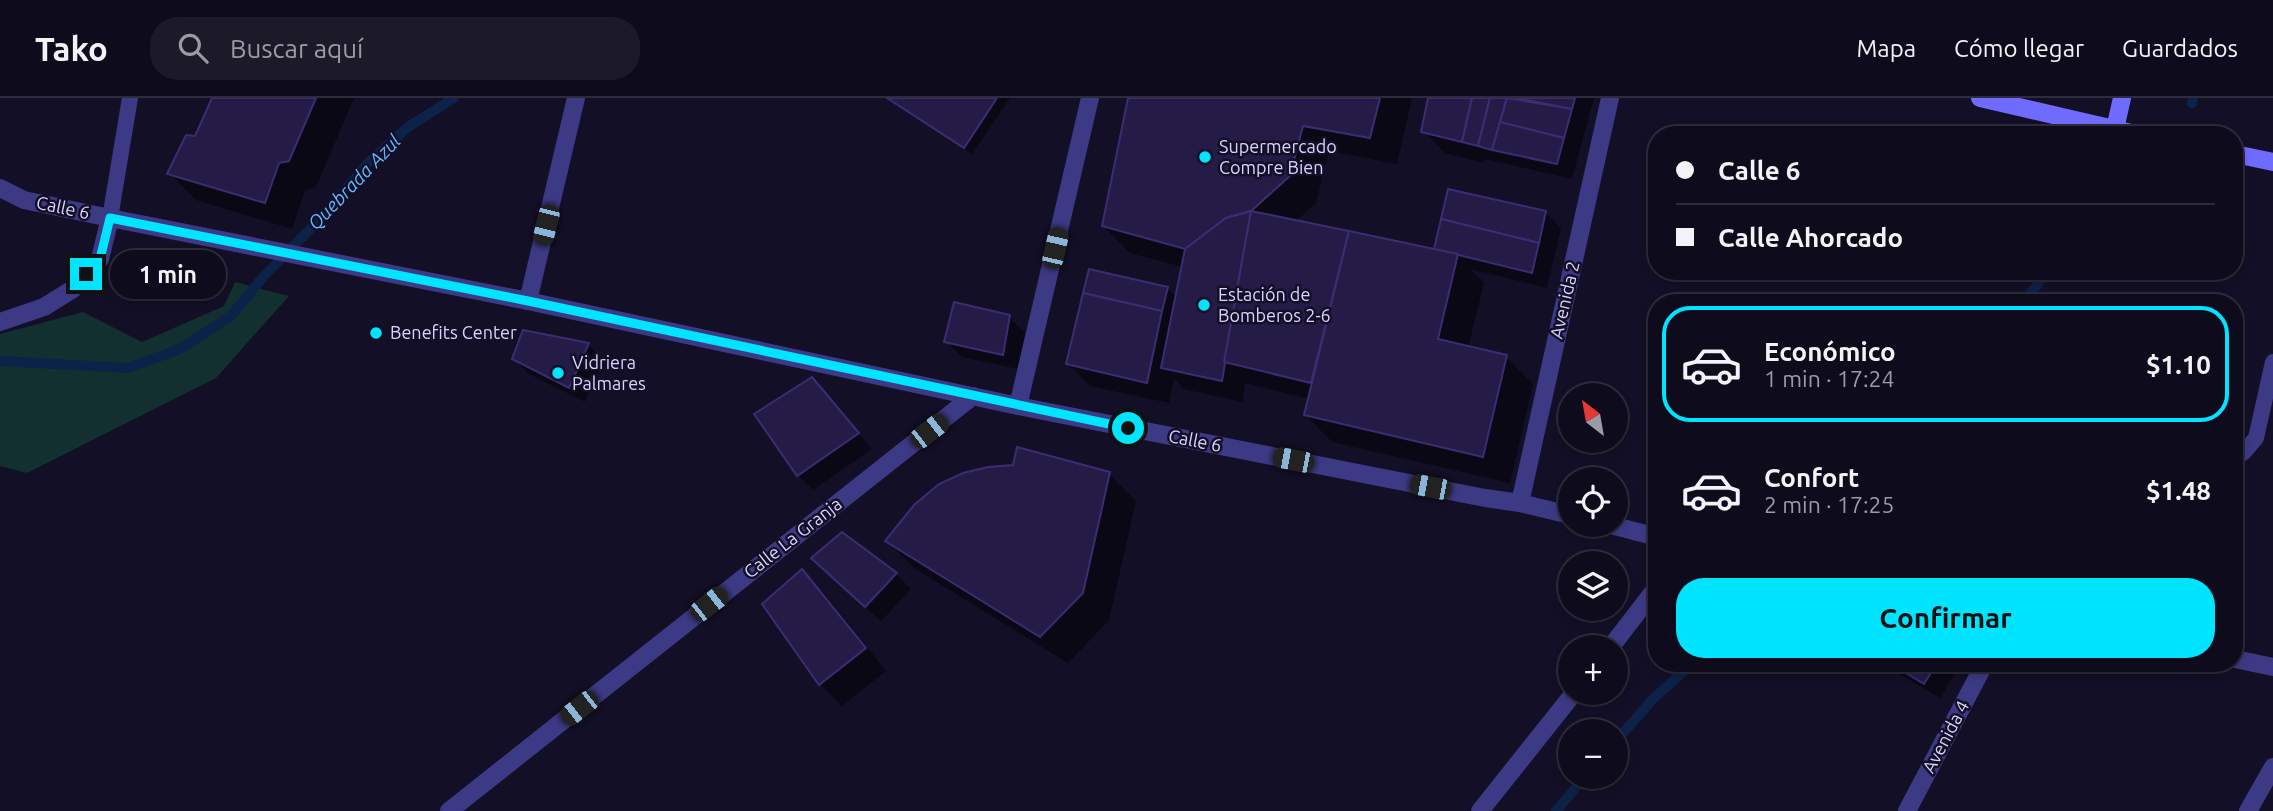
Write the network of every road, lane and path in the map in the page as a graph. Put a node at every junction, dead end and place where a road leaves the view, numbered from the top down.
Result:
1 (130, 98) edge
2 (576, 98) edge
3 (1090, 98) edge
4 (1610, 98) edge
5 (1980, 98) edge
6 (2122, 98) edge
7 (2102, 126) edge
8 (2116, 126) edge
9 (2243, 156) edge
10 (2273, 162) edge
11 (0, 188) edge
12 (110, 218) junction
13 (528, 301) junction
14 (0, 322) edge
15 (2273, 362) edge
16 (973, 396) junction
17 (1018, 406) junction
18 (2243, 453) edge
19 (1520, 503) junction
20 (1558, 512) edge
21 (1628, 529) edge
22 (1648, 535) edge
23 (1648, 598) edge
24 (1619, 635) edge
25 (2243, 661) edge
26 (2273, 667) edge
27 (1980, 672) edge
28 (1564, 705) edge
29 (2273, 767) edge
30 (449, 811) edge
31 (1480, 811) edge
32 (1907, 811) edge
33 (2248, 811) edge

1 - 12 lane
2 - 13 street
3 - 17 street
4 - 19 street, Avenida 2
5 - 7 main road
6 - 8 main road
9 - 10 main road
11 - 12 street, Calle 6
12 - 13 street, Calle 6
12 - 14 street
13 - 16 street, Calle 6
15 - 18 lane
16 - 17 street, Calle 6
16 - 30 street, Calle La Granja
17 - 19 street, Calle 6
19 - 20 street, Calle 6
21 - 22 street
23 - 24 street
25 - 26 street
27 - 32 street, Avenida 4
28 - 31 street
29 - 33 street

